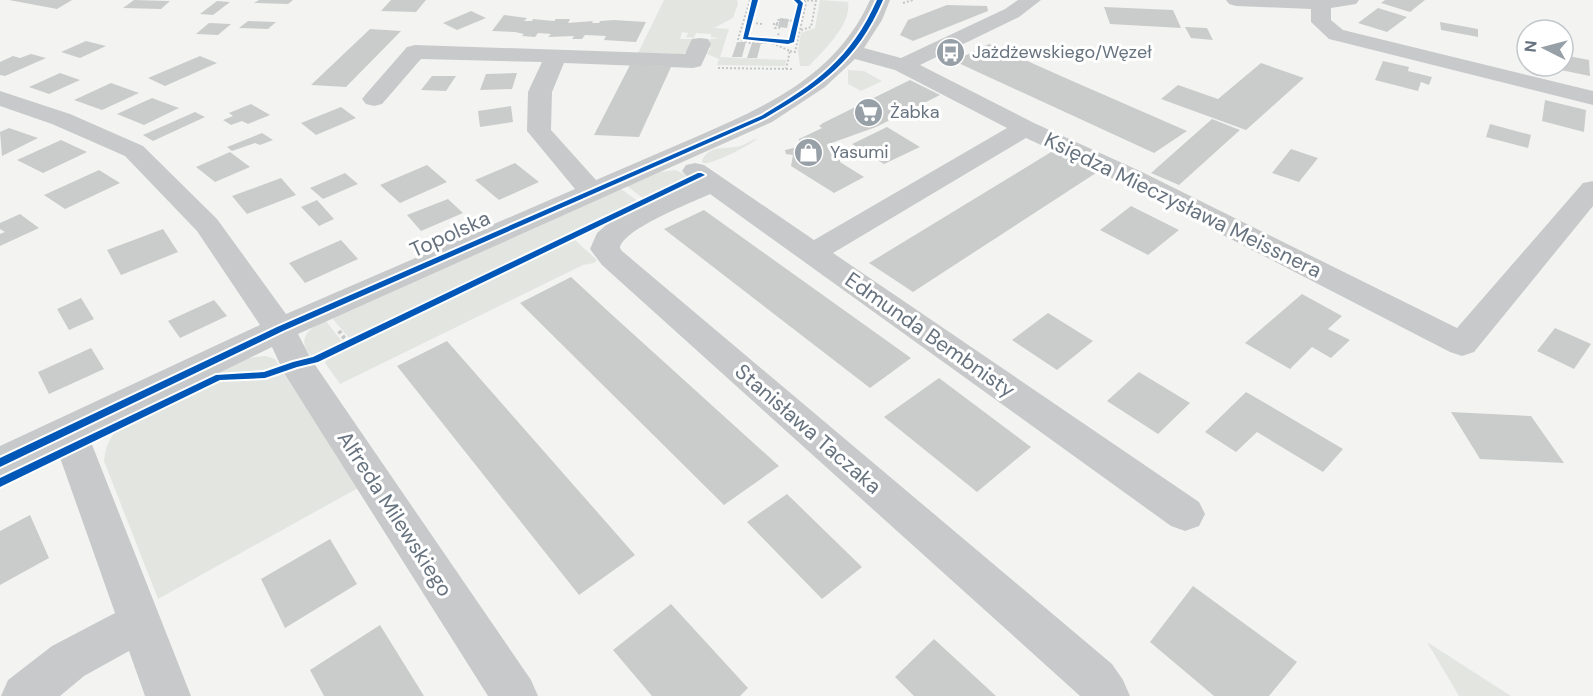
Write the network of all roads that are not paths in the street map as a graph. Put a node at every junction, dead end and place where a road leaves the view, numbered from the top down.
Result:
1 (880, 0) edge
2 (1031, 0) edge
3 (1236, 0) edge
4 (1348, 0) edge
5 (1321, 3) junction
6 (700, 44) dead end
7 (852, 51) junction
8 (556, 56) junction
9 (903, 65) junction
10 (0, 98) edge
11 (1593, 98) edge
12 (374, 99) dead end
13 (1025, 128) junction
14 (675, 155) junction
15 (712, 183) junction
16 (1593, 189) edge
17 (591, 191) junction
18 (811, 254) junction
19 (280, 329) junction
20 (68, 430) junction
21 (0, 464) edge
22 (1185, 514) dead end
23 (140, 622) junction
24 (24, 696) edge
25 (168, 696) edge
26 (515, 696) edge
27 (1107, 696) edge

1 - 7 street, Topolska
2 - 9 street
3 - 5 street
4 - 5 street
5 - 11 street
6 - 8 street
7 - 9 street, Księdza Mieczysława Meissnera
7 - 14 street, Topolska
8 - 12 street
8 - 17 street
9 - 13 street, Księdza Mieczysława Meissnera
10 - 19 street, Alfreda Milewskiego
13 - 16 street, Księdza Mieczysława Meissnera
13 - 18 street
14 - 15 street, Edmunda Bembnisty
14 - 17 street, Topolska
15 - 18 street, Edmunda Bembnisty
15 - 27 street, Stanisława Taczaka
17 - 19 street, Topolska
18 - 22 street, Edmunda Bembnisty
19 - 20 street, Topolska
19 - 26 street, Alfreda Milewskiego
20 - 21 street, Topolska
20 - 23 street
23 - 24 street
23 - 25 street

